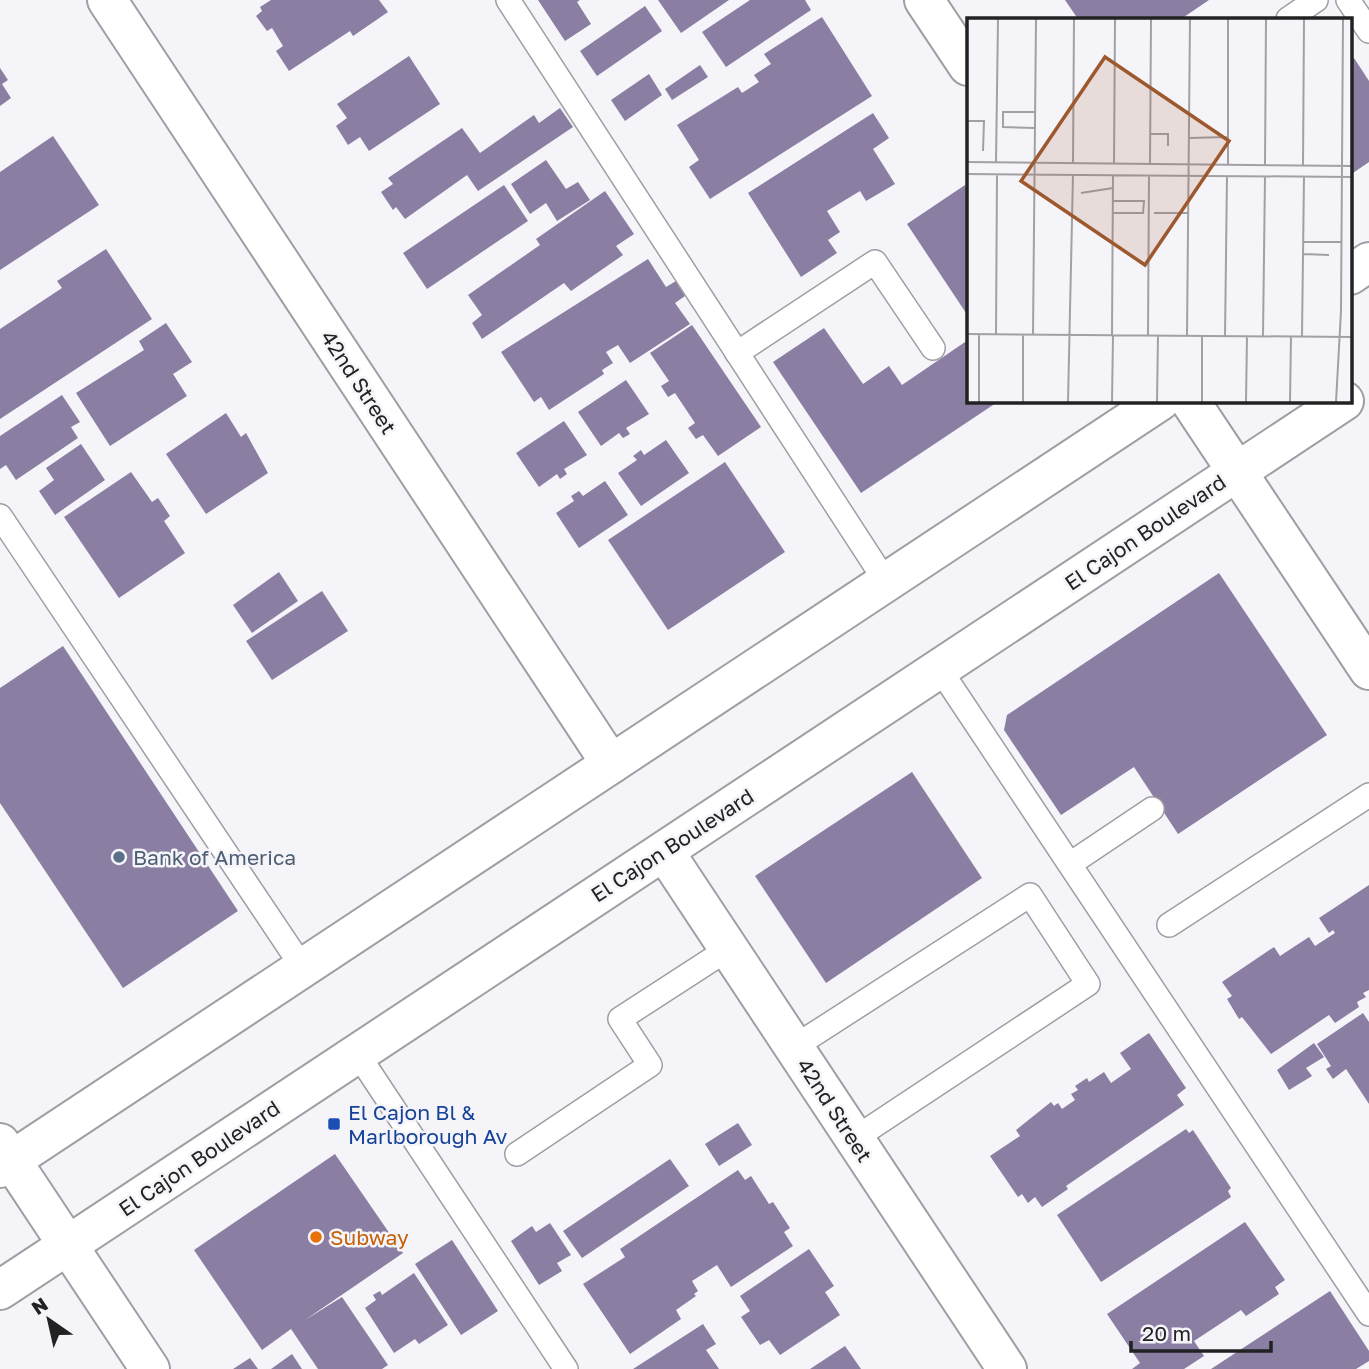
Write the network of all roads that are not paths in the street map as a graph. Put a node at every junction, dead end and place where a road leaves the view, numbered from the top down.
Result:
1 (107, 0) edge
2 (508, 0) edge
3 (924, 0) edge
4 (1316, 0) edge
5 (1348, 0) edge
6 (1289, 18) edge
7 (1369, 31) edge
8 (967, 64) edge
9 (1369, 262) edge
10 (1352, 274) edge
11 (933, 348) dead end
12 (737, 353) junction
13 (1369, 384) edge
14 (1352, 396) edge
15 (1158, 402) edge
16 (1191, 402) edge
17 (1342, 402) edge
18 (1237, 471) junction
19 (0, 516) edge
20 (886, 582) junction
21 (939, 668) junction
22 (1369, 670) edge
23 (611, 764) junction
24 (1369, 795) edge
25 (1152, 809) dead end
26 (664, 851) junction
27 (1070, 864) junction
28 (1169, 925) dead end
29 (728, 949) junction
30 (303, 968) junction
31 (794, 1047) junction
32 (358, 1052) junction
33 (854, 1139) junction
34 (517, 1154) dead end
35 (4, 1157) edge
36 (68, 1244) junction
37 (0, 1290) edge
38 (1369, 1314) edge
39 (150, 1369) edge
40 (566, 1369) edge
41 (1007, 1369) edge

1 - 23 main road, 42nd Street
2 - 12 lane
3 - 8 main road
4 - 6 lane
5 - 7 lane
9 - 10 main road
11 - 12 lane
12 - 20 lane
13 - 14 main road
15 - 20 main road
16 - 18 main road
17 - 18 main road, El Cajon Boulevard
18 - 21 main road, El Cajon Boulevard
18 - 22 main road
19 - 30 lane
20 - 23 main road
21 - 26 main road, El Cajon Boulevard
21 - 27 lane
23 - 30 main road
24 - 28 lane
25 - 27 lane
26 - 29 main road, 42nd Street
26 - 32 main road, El Cajon Boulevard
27 - 38 lane
29 - 31 main road, 42nd Street
29 - 34 lane
30 - 35 main road
31 - 33 main road, 42nd Street
31 - 33 lane
32 - 36 main road, El Cajon Boulevard
32 - 40 lane
33 - 41 main road, 42nd Street
35 - 36 main road
36 - 37 main road, El Cajon Boulevard
36 - 39 main road

